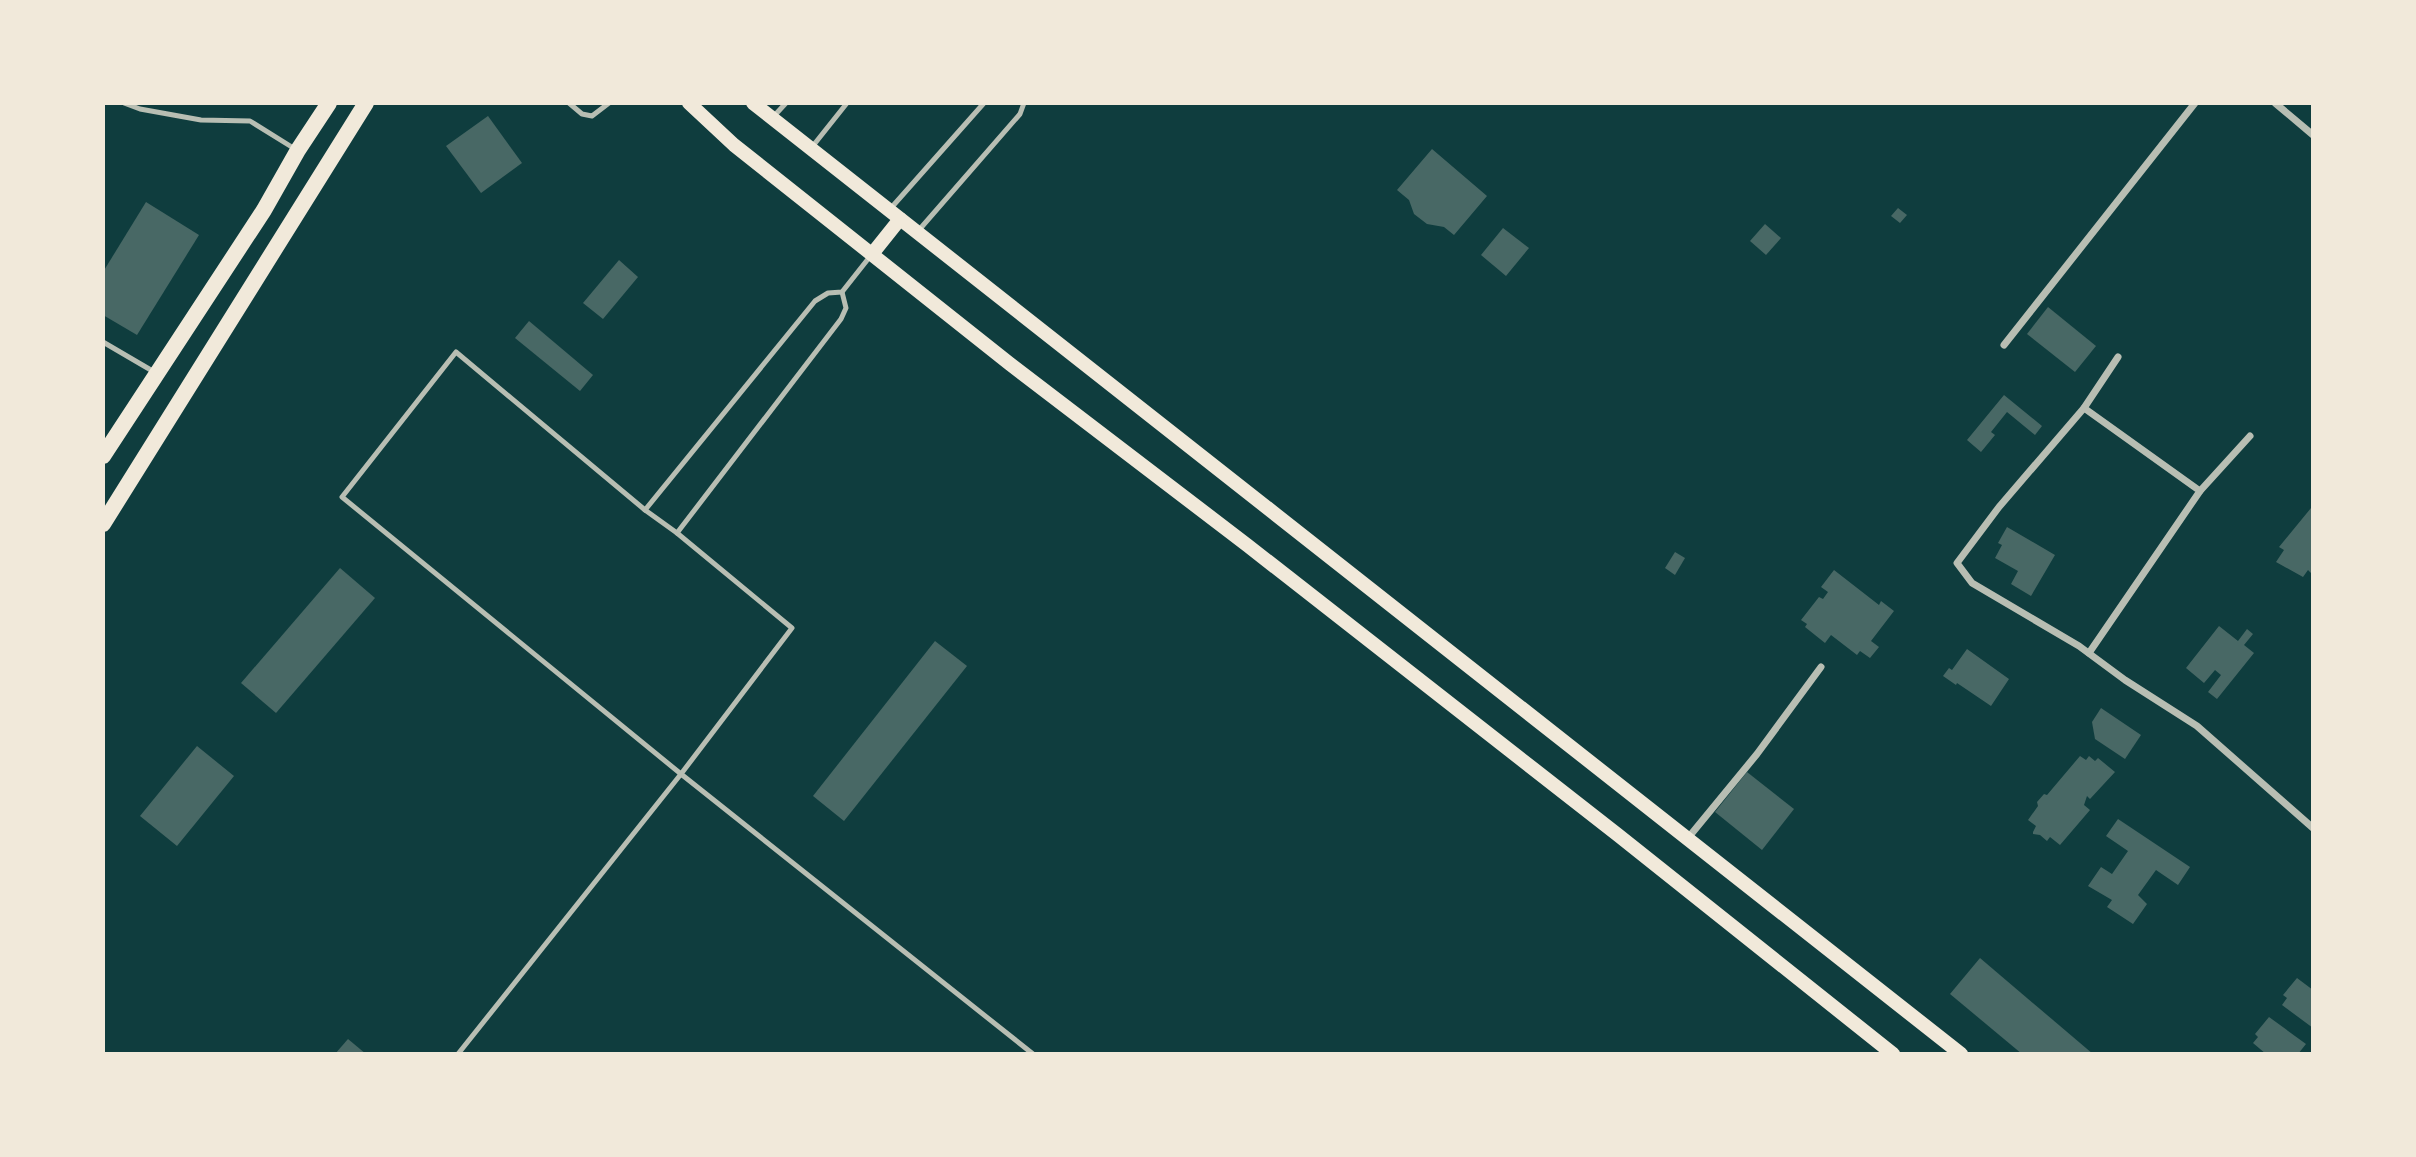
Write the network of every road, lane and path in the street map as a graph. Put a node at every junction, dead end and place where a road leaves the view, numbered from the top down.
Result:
1 (124, 103) edge
2 (329, 103) edge
3 (366, 103) edge
4 (569, 103) edge
5 (609, 103) edge
6 (689, 103) edge
7 (752, 103) edge
8 (786, 103) edge
9 (848, 103) edge
10 (984, 103) edge
11 (1024, 103) edge
12 (2195, 103) edge
13 (2275, 103) edge
14 (772, 118) junction
15 (2313, 135) edge
16 (810, 149) junction
17 (298, 150) junction
18 (894, 215) junction
19 (917, 232) junction
20 (872, 254) junction
21 (842, 292) junction
22 (103, 342) edge
23 (2004, 345) dead end
24 (2118, 357) dead end
25 (156, 373) junction
26 (2084, 408) junction
27 (2250, 436) dead end
28 (103, 456) edge
29 (2200, 491) junction
30 (645, 510) junction
31 (103, 524) edge
32 (677, 533) junction
33 (2089, 653) junction
34 (1821, 667) dead end
35 (681, 774) junction
36 (2313, 828) edge
37 (1688, 838) junction
38 (458, 1054) edge
39 (1033, 1054) edge
40 (1893, 1054) edge
41 (1961, 1054) edge

1 - 17 lane
2 - 17 main road
3 - 31 main road
4 - 5 lane
6 - 20 main road
7 - 14 main road
8 - 14 lane
9 - 16 lane
10 - 18 lane
11 - 19 lane
12 - 23 street
13 - 15 street
14 - 16 main road
16 - 18 main road
17 - 25 main road
18 - 19 main road
18 - 20 main road
19 - 37 main road
20 - 21 lane
20 - 40 main road
21 - 30 lane
21 - 32 lane
22 - 25 lane
24 - 26 street
25 - 28 main road
26 - 29 street
26 - 33 street
27 - 29 street
29 - 33 street
30 - 32 lane
30 - 35 lane
32 - 35 lane
33 - 36 street
34 - 37 street
35 - 38 lane
35 - 39 lane
37 - 41 main road

